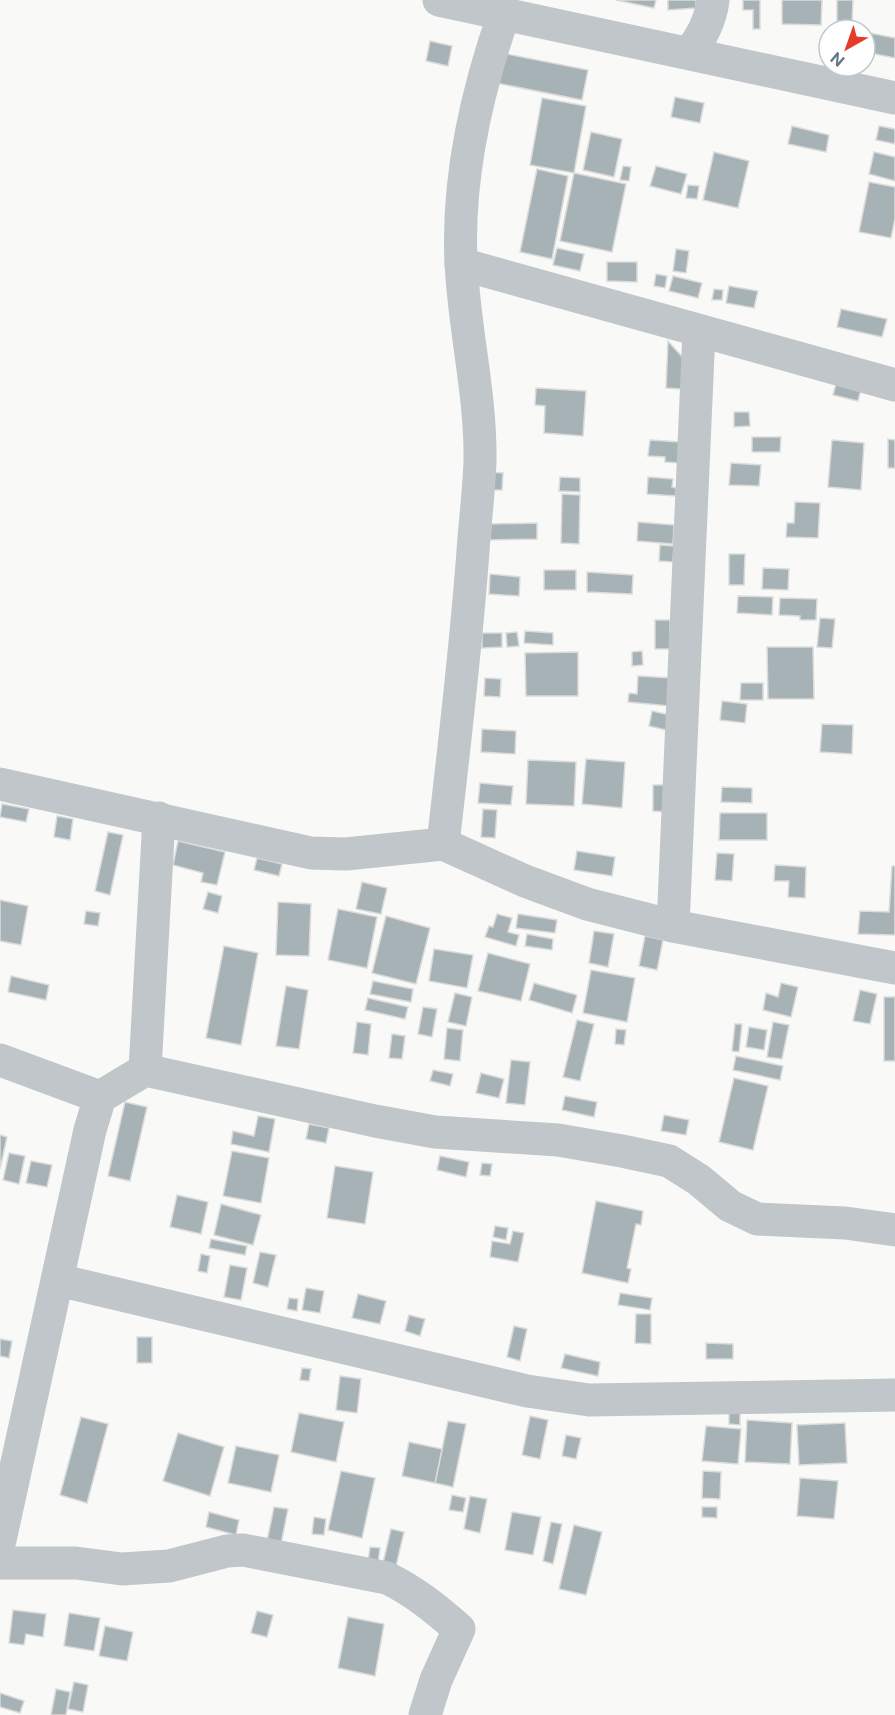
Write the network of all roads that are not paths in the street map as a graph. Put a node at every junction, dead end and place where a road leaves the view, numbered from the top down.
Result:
1 (713, 0) edge
2 (458, 2) edge
3 (504, 14) junction
4 (688, 53) junction
5 (895, 98) edge
6 (461, 264) junction
7 (699, 331) junction
8 (895, 385) edge
9 (0, 784) edge
10 (159, 818) junction
11 (443, 844) junction
12 (674, 926) junction
13 (895, 968) edge
14 (0, 1060) edge
15 (145, 1070) junction
16 (100, 1097) junction
17 (895, 1230) edge
18 (58, 1280) junction
19 (895, 1395) edge
20 (9, 1462) edge
21 (0, 1540) edge
22 (0, 1563) edge
23 (425, 1715) edge

1 - 4 street
2 - 3 street
3 - 4 street
3 - 6 street
4 - 5 street
6 - 7 street
6 - 11 street
7 - 8 street
7 - 12 street
9 - 10 street
10 - 11 street
10 - 15 street
11 - 12 street
12 - 13 street
14 - 16 street
15 - 16 street
15 - 17 street
16 - 18 street
18 - 19 street
18 - 20 street
20 - 21 street
22 - 23 street

